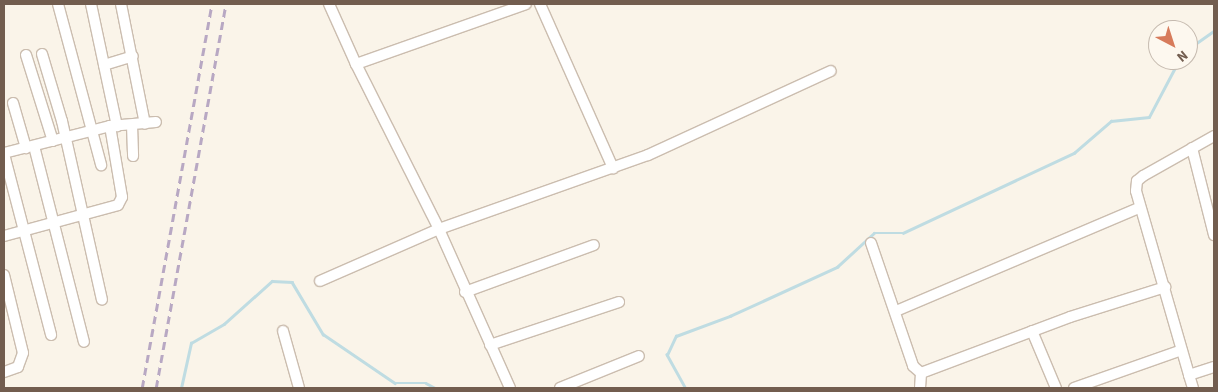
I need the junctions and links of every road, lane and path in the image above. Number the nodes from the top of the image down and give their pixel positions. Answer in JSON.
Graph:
{"nodes":[{"id":1,"x":58,"y":4,"type":"edge"},
{"id":2,"x":91,"y":4,"type":"edge"},
{"id":3,"x":121,"y":4,"type":"edge"},
{"id":4,"x":329,"y":4,"type":"edge"},
{"id":5,"x":526,"y":4,"type":"edge"},
{"id":6,"x":540,"y":4,"type":"edge"},
{"id":7,"x":42,"y":54,"type":"dead end"},
{"id":8,"x":26,"y":55,"type":"dead end"},
{"id":9,"x":133,"y":56,"type":"junction"},
{"id":10,"x":356,"y":64,"type":"junction"},
{"id":11,"x":104,"y":65,"type":"junction"},
{"id":12,"x":831,"y":71,"type":"dead end"},
{"id":13,"x":13,"y":103,"type":"dead end"},
{"id":14,"x":132,"y":125,"type":"junction"},
{"id":15,"x":114,"y":126,"type":"junction"},
{"id":16,"x":92,"y":131,"type":"junction"},
{"id":17,"x":1214,"y":136,"type":"edge"},
{"id":18,"x":64,"y":138,"type":"junction"},
{"id":19,"x":53,"y":141,"type":"junction"},
{"id":20,"x":30,"y":147,"type":"junction"},
{"id":21,"x":1192,"y":148,"type":"junction"},
{"id":22,"x":4,"y":154,"type":"edge"},
{"id":23,"x":133,"y":156,"type":"dead end"},
{"id":24,"x":101,"y":165,"type":"dead end"},
{"id":25,"x":613,"y":168,"type":"junction"},
{"id":26,"x":1139,"y":208,"type":"junction"},
{"id":27,"x":82,"y":217,"type":"junction"},
{"id":28,"x":53,"y":224,"type":"junction"},
{"id":29,"x":439,"y":230,"type":"junction"},
{"id":30,"x":22,"y":232,"type":"junction"},
{"id":31,"x":1214,"y":235,"type":"edge"},
{"id":32,"x":4,"y":236,"type":"edge"},
{"id":33,"x":871,"y":243,"type":"dead end"},
{"id":34,"x":594,"y":245,"type":"dead end"},
{"id":35,"x":4,"y":275,"type":"edge"},
{"id":36,"x":320,"y":281,"type":"dead end"},
{"id":37,"x":1165,"y":287,"type":"junction"},
{"id":38,"x":465,"y":292,"type":"junction"},
{"id":39,"x":102,"y":300,"type":"dead end"},
{"id":40,"x":619,"y":302,"type":"dead end"},
{"id":41,"x":896,"y":311,"type":"junction"},
{"id":42,"x":1032,"y":331,"type":"junction"},
{"id":43,"x":283,"y":332,"type":"dead end"},
{"id":44,"x":51,"y":335,"type":"dead end"},
{"id":45,"x":84,"y":342,"type":"dead end"},
{"id":46,"x":490,"y":345,"type":"junction"},
{"id":47,"x":1182,"y":350,"type":"junction"},
{"id":48,"x":639,"y":356,"type":"dead end"},
{"id":49,"x":1214,"y":367,"type":"edge"},
{"id":50,"x":4,"y":372,"type":"edge"},
{"id":51,"x":921,"y":373,"type":"junction"},
{"id":52,"x":1189,"y":375,"type":"junction"},
{"id":53,"x":299,"y":388,"type":"edge"},
{"id":54,"x":510,"y":388,"type":"edge"},
{"id":55,"x":560,"y":388,"type":"edge"},
{"id":56,"x":920,"y":388,"type":"edge"},
{"id":57,"x":1056,"y":388,"type":"edge"},
{"id":58,"x":1074,"y":388,"type":"edge"},
{"id":59,"x":1193,"y":388,"type":"edge"}],
"edges":[{"from":1,"to":16,"type":"street"},
{"from":2,"to":11,"type":"street"},
{"from":3,"to":9,"type":"street"},
{"from":4,"to":10,"type":"street"},
{"from":5,"to":10,"type":"street"},
{"from":6,"to":25,"type":"street"},
{"from":7,"to":18,"type":"street"},
{"from":8,"to":19,"type":"street"},
{"from":9,"to":11,"type":"street"},
{"from":9,"to":14,"type":"street"},
{"from":10,"to":29,"type":"street"},
{"from":11,"to":15,"type":"street"},
{"from":12,"to":25,"type":"street"},
{"from":13,"to":20,"type":"street"},
{"from":14,"to":15,"type":"street"},
{"from":14,"to":23,"type":"street"},
{"from":15,"to":16,"type":"street"},
{"from":15,"to":27,"type":"street"},
{"from":16,"to":18,"type":"street"},
{"from":16,"to":24,"type":"street"},
{"from":17,"to":21,"type":"street"},
{"from":18,"to":19,"type":"street"},
{"from":18,"to":27,"type":"street"},
{"from":19,"to":20,"type":"street"},
{"from":20,"to":22,"type":"street"},
{"from":20,"to":28,"type":"street"},
{"from":21,"to":26,"type":"street"},
{"from":21,"to":31,"type":"street"},
{"from":22,"to":30,"type":"street"},
{"from":25,"to":29,"type":"street"},
{"from":26,"to":37,"type":"street"},
{"from":26,"to":41,"type":"street"},
{"from":27,"to":28,"type":"street"},
{"from":27,"to":39,"type":"street"},
{"from":28,"to":30,"type":"street"},
{"from":28,"to":45,"type":"street"},
{"from":29,"to":36,"type":"street"},
{"from":29,"to":38,"type":"street"},
{"from":30,"to":32,"type":"street"},
{"from":30,"to":44,"type":"street"},
{"from":33,"to":41,"type":"street"},
{"from":34,"to":38,"type":"street"},
{"from":35,"to":50,"type":"street"},
{"from":37,"to":42,"type":"street"},
{"from":37,"to":47,"type":"street"},
{"from":38,"to":46,"type":"street"},
{"from":40,"to":46,"type":"street"},
{"from":41,"to":51,"type":"street"},
{"from":42,"to":51,"type":"street"},
{"from":42,"to":57,"type":"street"},
{"from":43,"to":53,"type":"street"},
{"from":46,"to":54,"type":"street"},
{"from":47,"to":52,"type":"street"},
{"from":47,"to":58,"type":"street"},
{"from":48,"to":55,"type":"street"},
{"from":49,"to":52,"type":"street"},
{"from":51,"to":56,"type":"street"},
{"from":52,"to":59,"type":"street"}]}
